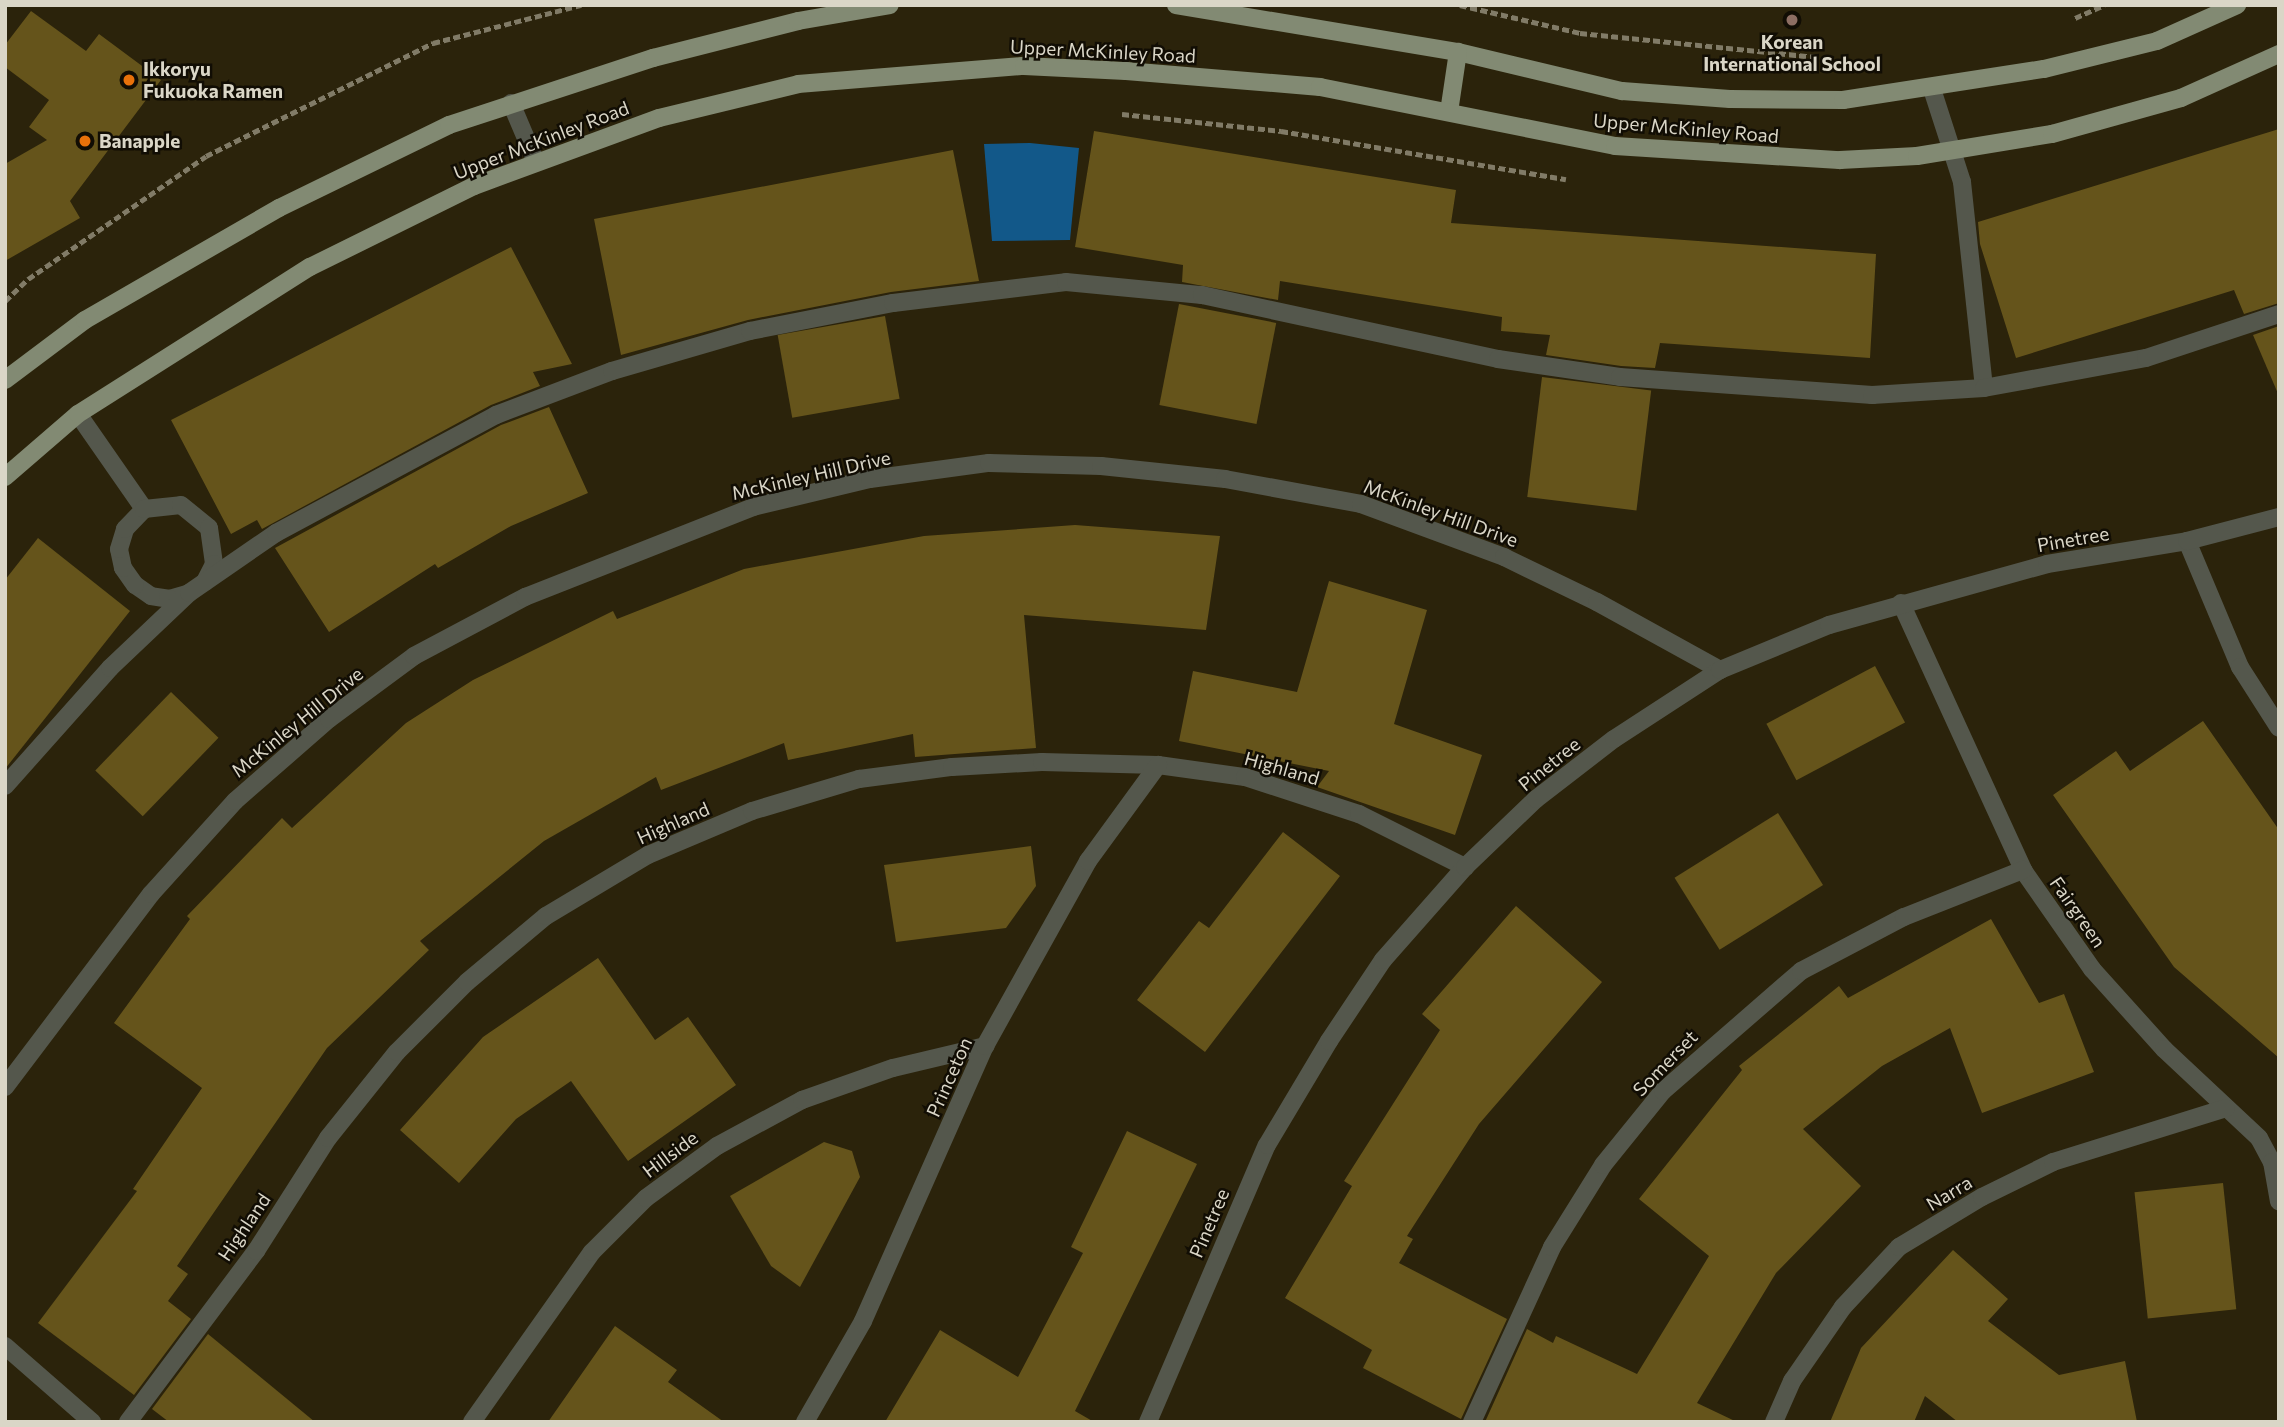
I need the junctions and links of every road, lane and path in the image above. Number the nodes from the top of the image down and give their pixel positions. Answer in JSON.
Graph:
{"nodes":[{"id":1,"x":581,"y":5,"type":"edge"},
{"id":2,"x":890,"y":5,"type":"edge"},
{"id":3,"x":1176,"y":5,"type":"edge"},
{"id":4,"x":1460,"y":5,"type":"edge"},
{"id":5,"x":2104,"y":5,"type":"edge"},
{"id":6,"x":2237,"y":5,"type":"edge"},
{"id":7,"x":2069,"y":20,"type":"dead end"},
{"id":8,"x":1458,"y":52,"type":"junction"},
{"id":9,"x":2279,"y":54,"type":"edge"},
{"id":10,"x":1822,"y":58,"type":"dead end"},
{"id":11,"x":1933,"y":89,"type":"junction"},
{"id":12,"x":511,"y":103,"type":"junction"},
{"id":13,"x":1449,"y":112,"type":"junction"},
{"id":14,"x":1116,"y":113,"type":"dead end"},
{"id":15,"x":1953,"y":148,"type":"junction"},
{"id":16,"x":536,"y":162,"type":"junction"},
{"id":17,"x":1572,"y":179,"type":"dead end"},
{"id":18,"x":5,"y":301,"type":"edge"},
{"id":19,"x":2279,"y":314,"type":"edge"},
{"id":20,"x":5,"y":380,"type":"edge"},
{"id":21,"x":1984,"y":388,"type":"junction"},
{"id":22,"x":74,"y":417,"type":"junction"},
{"id":23,"x":5,"y":477,"type":"edge"},
{"id":24,"x":141,"y":512,"type":"junction"},
{"id":25,"x":2279,"y":517,"type":"edge"},
{"id":26,"x":2188,"y":541,"type":"junction"},
{"id":27,"x":205,"y":582,"type":"junction"},
{"id":28,"x":190,"y":593,"type":"junction"},
{"id":29,"x":1901,"y":603,"type":"junction"},
{"id":30,"x":1720,"y":670,"type":"junction"},
{"id":31,"x":2279,"y":728,"type":"edge"},
{"id":32,"x":1158,"y":765,"type":"junction"},
{"id":33,"x":5,"y":786,"type":"edge"},
{"id":34,"x":1465,"y":867,"type":"junction"},
{"id":35,"x":2023,"y":870,"type":"junction"},
{"id":36,"x":985,"y":1046,"type":"junction"},
{"id":37,"x":5,"y":1087,"type":"edge"},
{"id":38,"x":2226,"y":1108,"type":"junction"},
{"id":39,"x":2279,"y":1201,"type":"edge"},
{"id":40,"x":5,"y":1346,"type":"edge"},
{"id":41,"x":92,"y":1422,"type":"edge"},
{"id":42,"x":128,"y":1422,"type":"edge"},
{"id":43,"x":472,"y":1422,"type":"edge"},
{"id":44,"x":805,"y":1422,"type":"edge"},
{"id":45,"x":1148,"y":1422,"type":"edge"},
{"id":46,"x":1472,"y":1422,"type":"edge"},
{"id":47,"x":1774,"y":1422,"type":"edge"}],
"edges":[{"from":1,"to":18,"type":"path"},
{"from":2,"to":12,"type":"main road","name":"Upper McKinley Road"},
{"from":3,"to":8,"type":"main road","name":"Upper McKinley Road"},
{"from":4,"to":10,"type":"path"},
{"from":5,"to":7,"type":"path"},
{"from":6,"to":11,"type":"main road","name":"Upper McKinley Road"},
{"from":8,"to":11,"type":"main road","name":"Upper McKinley Road"},
{"from":8,"to":13,"type":"main road"},
{"from":9,"to":15,"type":"main road","name":"Upper McKinley Road"},
{"from":11,"to":15,"type":"street"},
{"from":12,"to":16,"type":"street"},
{"from":12,"to":20,"type":"main road","name":"Upper McKinley Road"},
{"from":13,"to":15,"type":"main road","name":"Upper McKinley Road"},
{"from":13,"to":16,"type":"main road","name":"Upper McKinley Road"},
{"from":14,"to":17,"type":"path"},
{"from":15,"to":21,"type":"street"},
{"from":16,"to":22,"type":"main road","name":"Upper McKinley Road"},
{"from":19,"to":21,"type":"street"},
{"from":21,"to":27,"type":"street"},
{"from":22,"to":23,"type":"main road","name":"Upper McKinley Road"},
{"from":22,"to":24,"type":"street"},
{"from":24,"to":27,"type":"street"},
{"from":24,"to":28,"type":"street"},
{"from":25,"to":26,"type":"street","name":"Pinetree"},
{"from":26,"to":29,"type":"street","name":"Pinetree"},
{"from":26,"to":31,"type":"street"},
{"from":27,"to":28,"type":"street"},
{"from":28,"to":33,"type":"street"},
{"from":29,"to":30,"type":"street","name":"Pinetree"},
{"from":29,"to":35,"type":"street","name":"Fairgreen"},
{"from":30,"to":34,"type":"street","name":"Pinetree"},
{"from":30,"to":37,"type":"street","name":"McKinley Hill Drive"},
{"from":32,"to":34,"type":"street","name":"Highland"},
{"from":32,"to":36,"type":"street","name":"Princeton"},
{"from":32,"to":42,"type":"street","name":"Highland"},
{"from":34,"to":45,"type":"street","name":"Pinetree"},
{"from":35,"to":38,"type":"street","name":"Fairgreen"},
{"from":35,"to":46,"type":"street","name":"Somerset"},
{"from":36,"to":43,"type":"street","name":"Hillside"},
{"from":36,"to":44,"type":"street","name":"Princeton"},
{"from":38,"to":39,"type":"street","name":"Fairgreen"},
{"from":38,"to":47,"type":"street","name":"Narra"},
{"from":40,"to":41,"type":"street"}]}
